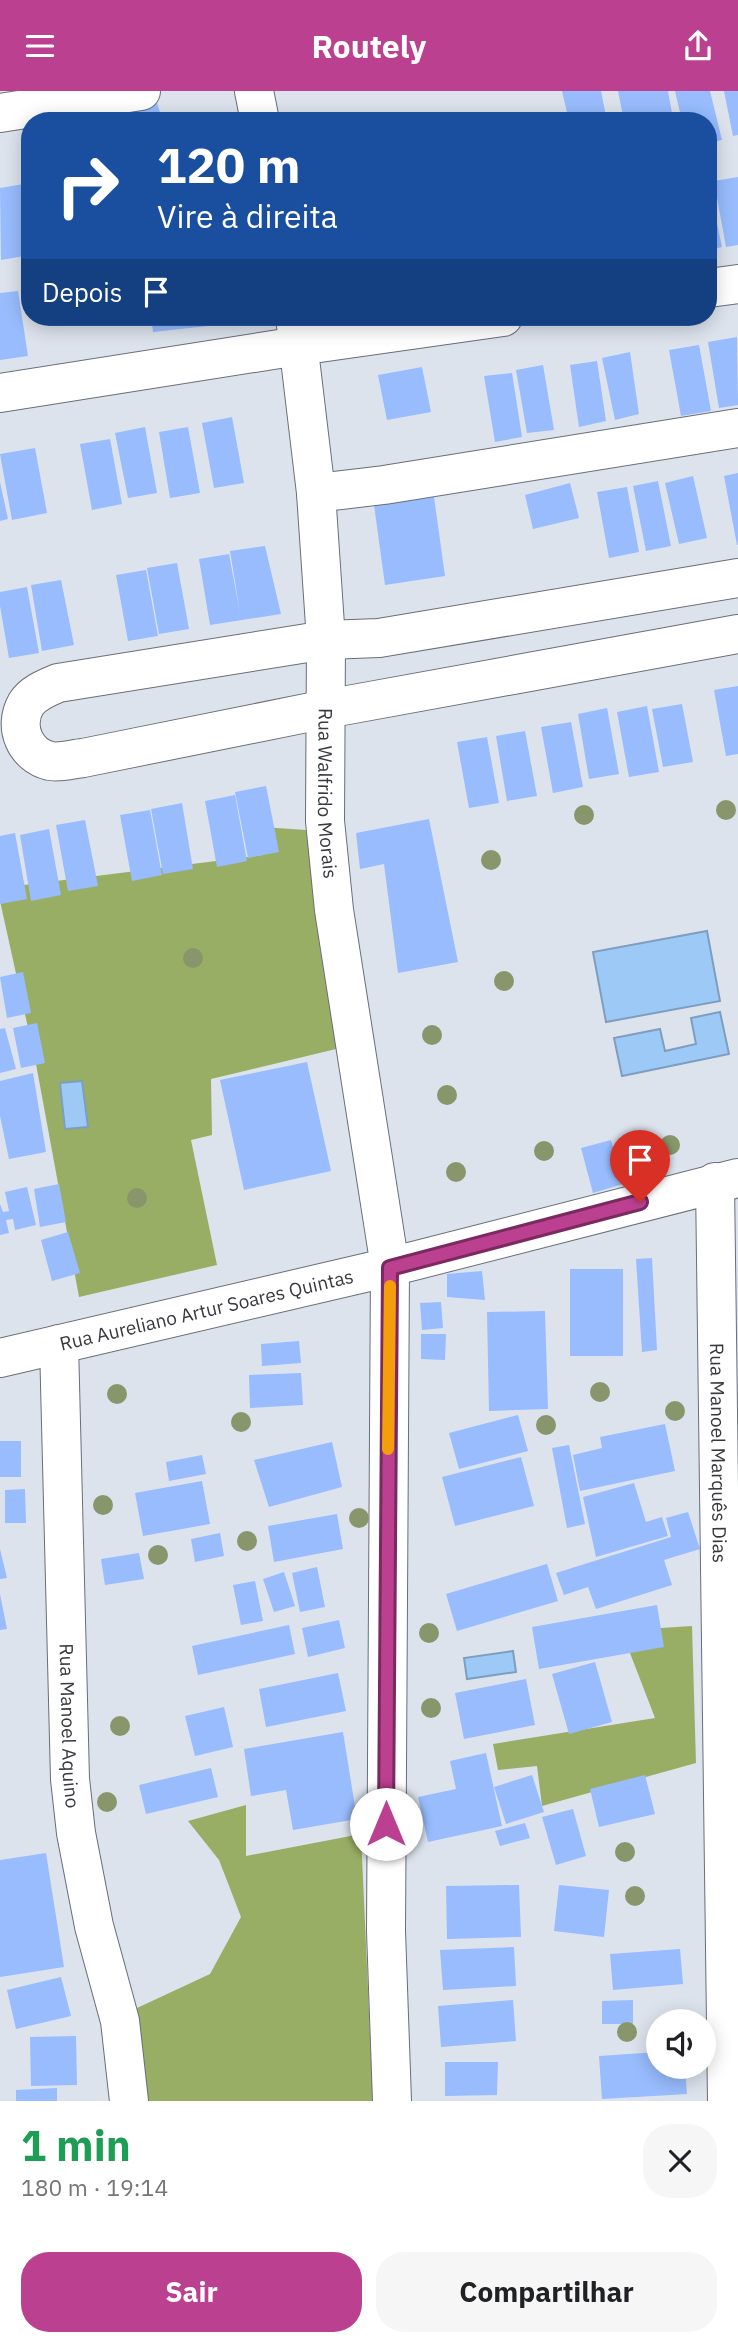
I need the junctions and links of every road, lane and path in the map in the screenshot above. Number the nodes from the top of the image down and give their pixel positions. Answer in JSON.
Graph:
{"nodes":[{"id":1,"x":141,"y":91,"type":"edge"},
{"id":2,"x":254,"y":91,"type":"edge"},
{"id":3,"x":258,"y":112,"type":"edge"},
{"id":4,"x":0,"y":113,"type":"edge"},
{"id":5,"x":738,"y":283,"type":"edge"},
{"id":6,"x":717,"y":287,"type":"edge"},
{"id":7,"x":371,"y":326,"type":"edge"},
{"id":8,"x":297,"y":331,"type":"edge"},
{"id":9,"x":0,"y":393,"type":"edge"},
{"id":10,"x":738,"y":428,"type":"edge"},
{"id":11,"x":316,"y":493,"type":"junction"},
{"id":12,"x":738,"y":578,"type":"edge"},
{"id":13,"x":738,"y":634,"type":"edge"},
{"id":14,"x":326,"y":640,"type":"junction"},
{"id":15,"x":326,"y":709,"type":"junction"},
{"id":16,"x":727,"y":1180,"type":"edge"},
{"id":17,"x":390,"y":1268,"type":"junction"},
{"id":18,"x":59,"y":1344,"type":"junction"},
{"id":19,"x":0,"y":1358,"type":"edge"},
{"id":20,"x":129,"y":2101,"type":"edge"},
{"id":21,"x":392,"y":2101,"type":"edge"},
{"id":22,"x":727,"y":2101,"type":"edge"}],
"edges":[{"from":1,"to":4,"type":"street"},
{"from":2,"to":3,"type":"street"},
{"from":5,"to":6,"type":"street"},
{"from":7,"to":8,"type":"street"},
{"from":8,"to":9,"type":"street"},
{"from":8,"to":11,"type":"street","name":"Rua Walfrido Morais"},
{"from":10,"to":11,"type":"street"},
{"from":11,"to":14,"type":"street","name":"Rua Walfrido Morais"},
{"from":12,"to":14,"type":"street"},
{"from":13,"to":15,"type":"street"},
{"from":14,"to":15,"type":"street","name":"Rua Walfrido Morais"},
{"from":14,"to":15,"type":"street"},
{"from":15,"to":17,"type":"street","name":"Rua Walfrido Morais"},
{"from":16,"to":17,"type":"street","name":"Rua Aureliano Artur Soares Quintas"},
{"from":16,"to":22,"type":"street","name":"Rua Manoel Marquês Dias"},
{"from":17,"to":18,"type":"street","name":"Rua Aureliano Artur Soares Quintas"},
{"from":17,"to":21,"type":"street","name":"Rua Walfrido Morais"},
{"from":18,"to":19,"type":"street","name":"Rua Aureliano Artur Soares Quintas"},
{"from":18,"to":20,"type":"street","name":"Rua Manoel Aquino"}]}
